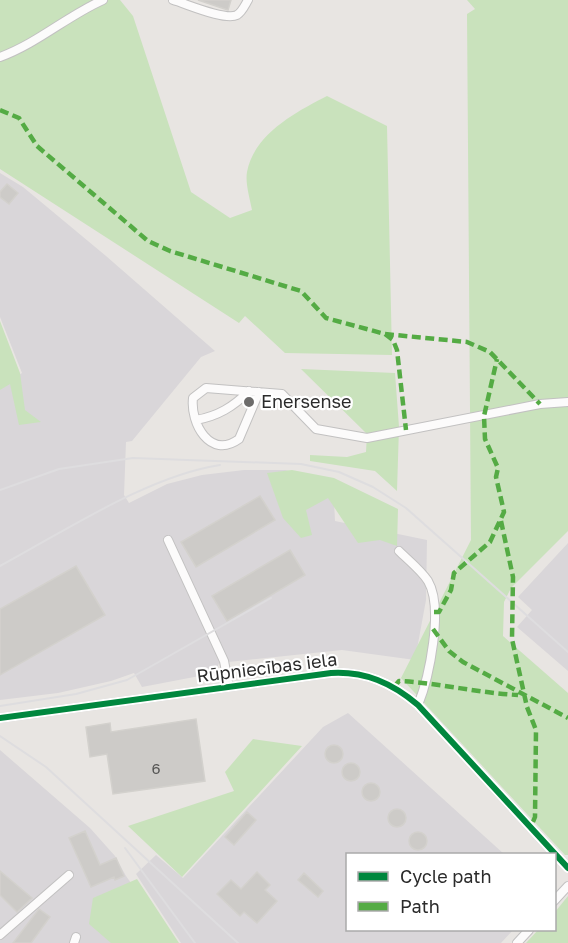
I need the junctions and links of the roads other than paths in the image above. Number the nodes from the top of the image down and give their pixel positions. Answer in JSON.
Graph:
{"nodes":[{"id":1,"x":84,"y":0,"type":"edge"},
{"id":2,"x":103,"y":0,"type":"edge"},
{"id":3,"x":173,"y":0,"type":"edge"},
{"id":4,"x":248,"y":0,"type":"edge"},
{"id":5,"x":82,"y":9,"type":"junction"},
{"id":6,"x":0,"y":57,"type":"edge"},
{"id":7,"x":249,"y":391,"type":"junction"},
{"id":8,"x":259,"y":392,"type":"junction"},
{"id":9,"x":568,"y":402,"type":"edge"},
{"id":10,"x":196,"y":420,"type":"junction"},
{"id":11,"x":168,"y":540,"type":"dead end"},
{"id":12,"x":399,"y":551,"type":"dead end"},
{"id":13,"x":229,"y":687,"type":"junction"},
{"id":14,"x":418,"y":705,"type":"junction"},
{"id":15,"x":0,"y":717,"type":"edge"},
{"id":16,"x":554,"y":853,"type":"edge"},
{"id":17,"x":556,"y":855,"type":"edge"},
{"id":18,"x":568,"y":868,"type":"edge"},
{"id":19,"x":69,"y":874,"type":"dead end"},
{"id":20,"x":568,"y":886,"type":"edge"},
{"id":21,"x":556,"y":900,"type":"edge"},
{"id":22,"x":528,"y":931,"type":"edge"},
{"id":23,"x":0,"y":935,"type":"edge"},
{"id":24,"x":516,"y":943,"type":"edge"}],
"edges":[{"from":1,"to":5,"type":"street"},
{"from":2,"to":5,"type":"street"},
{"from":3,"to":4,"type":"street"},
{"from":5,"to":6,"type":"street"},
{"from":7,"to":8,"type":"street"},
{"from":7,"to":10,"type":"street"},
{"from":7,"to":10,"type":"street"},
{"from":8,"to":9,"type":"street"},
{"from":8,"to":10,"type":"street"},
{"from":11,"to":13,"type":"street"},
{"from":12,"to":14,"type":"street"},
{"from":13,"to":14,"type":"street","name":"Rūpniecības iela"},
{"from":13,"to":15,"type":"street","name":"Rūpniecības iela"},
{"from":14,"to":16,"type":"street","name":"Rūpniecības iela"},
{"from":17,"to":18,"type":"street","name":"Rūpniecības iela"},
{"from":19,"to":23,"type":"street"},
{"from":20,"to":21,"type":"street"},
{"from":22,"to":24,"type":"street"}]}
